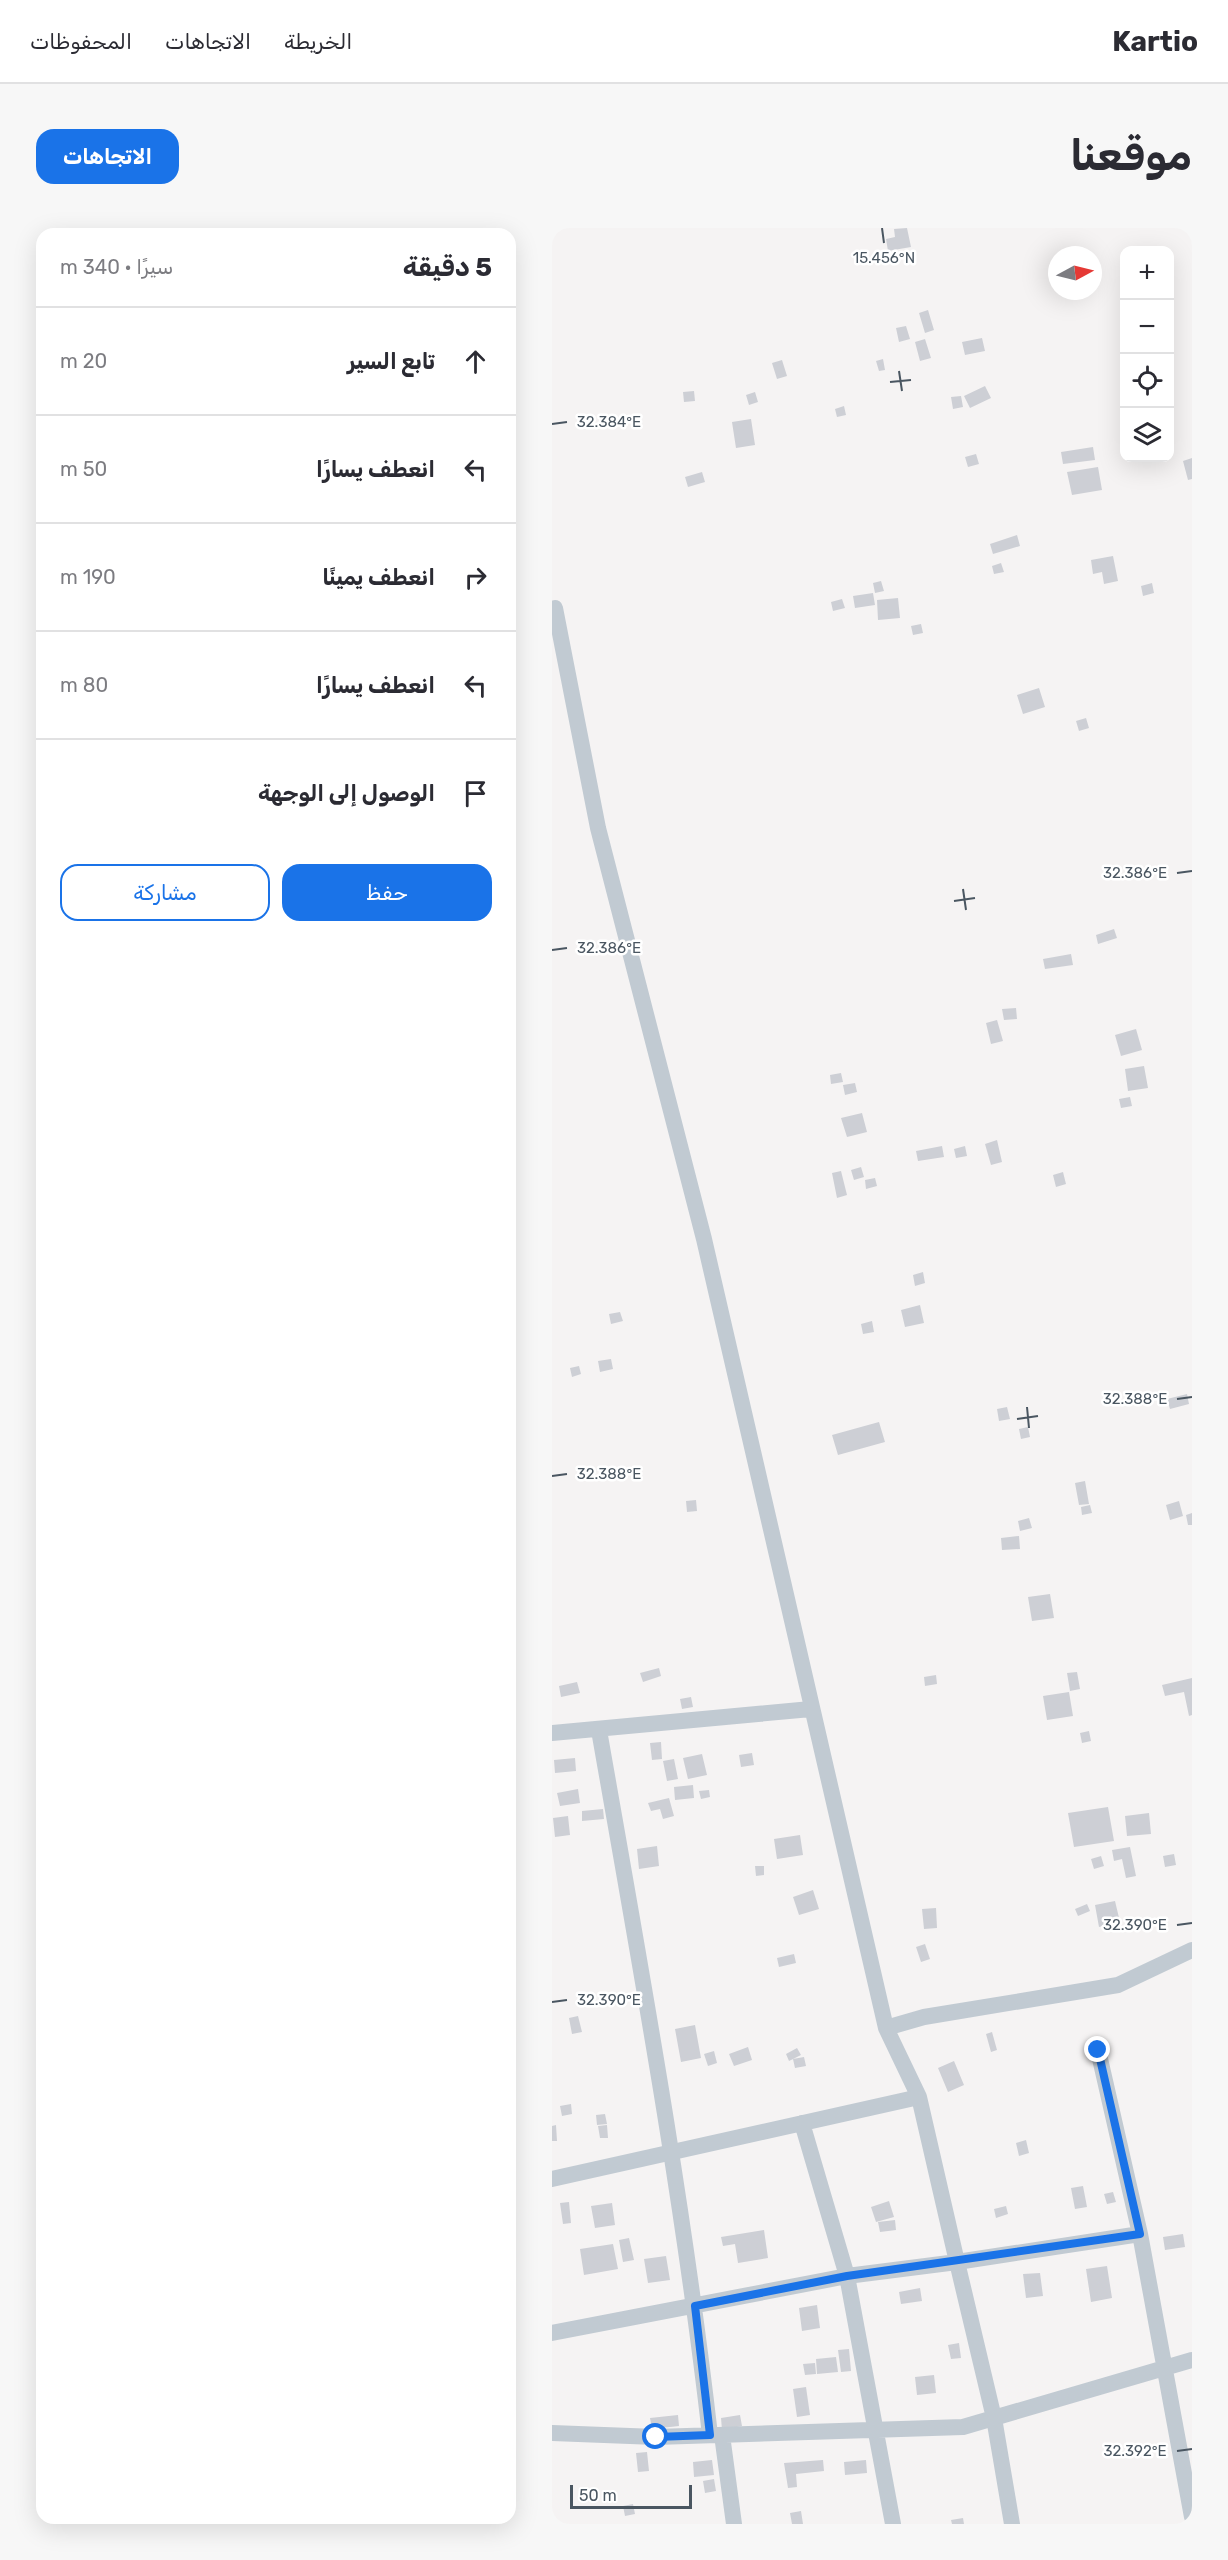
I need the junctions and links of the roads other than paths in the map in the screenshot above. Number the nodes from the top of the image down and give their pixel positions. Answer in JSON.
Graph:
{"nodes":[{"id":1,"x":555,"y":608,"type":"dead end"},
{"id":2,"x":811,"y":1709,"type":"junction"},
{"id":3,"x":598,"y":1730,"type":"junction"},
{"id":4,"x":552,"y":1733,"type":"edge"},
{"id":5,"x":1192,"y":1950,"type":"edge"},
{"id":6,"x":886,"y":2028,"type":"junction"},
{"id":7,"x":1098,"y":2050,"type":"dead end"},
{"id":8,"x":919,"y":2097,"type":"junction"},
{"id":9,"x":802,"y":2123,"type":"junction"},
{"id":10,"x":672,"y":2152,"type":"junction"},
{"id":11,"x":552,"y":2179,"type":"edge"},
{"id":12,"x":1140,"y":2234,"type":"junction"},
{"id":13,"x":957,"y":2262,"type":"junction"},
{"id":14,"x":847,"y":2276,"type":"junction"},
{"id":15,"x":695,"y":2306,"type":"junction"},
{"id":16,"x":552,"y":2333,"type":"edge"},
{"id":17,"x":1192,"y":2360,"type":"edge"},
{"id":18,"x":1165,"y":2368,"type":"junction"},
{"id":19,"x":994,"y":2418,"type":"junction"},
{"id":20,"x":875,"y":2430,"type":"junction"},
{"id":21,"x":552,"y":2433,"type":"edge"},
{"id":22,"x":716,"y":2435,"type":"junction"},
{"id":23,"x":1192,"y":2517,"type":"edge"},
{"id":24,"x":734,"y":2524,"type":"edge"},
{"id":25,"x":893,"y":2524,"type":"edge"},
{"id":26,"x":1012,"y":2524,"type":"edge"}],
"edges":[{"from":1,"to":2,"type":"street"},
{"from":2,"to":3,"type":"street"},
{"from":2,"to":6,"type":"street"},
{"from":3,"to":4,"type":"street"},
{"from":3,"to":10,"type":"street"},
{"from":5,"to":6,"type":"street"},
{"from":6,"to":8,"type":"street"},
{"from":7,"to":12,"type":"street"},
{"from":8,"to":9,"type":"street"},
{"from":8,"to":13,"type":"street"},
{"from":9,"to":10,"type":"street"},
{"from":9,"to":14,"type":"street"},
{"from":10,"to":11,"type":"street"},
{"from":10,"to":15,"type":"street"},
{"from":12,"to":13,"type":"street"},
{"from":12,"to":18,"type":"street"},
{"from":13,"to":14,"type":"street"},
{"from":13,"to":19,"type":"street"},
{"from":14,"to":15,"type":"street"},
{"from":14,"to":20,"type":"street"},
{"from":15,"to":16,"type":"street"},
{"from":15,"to":22,"type":"street"},
{"from":17,"to":18,"type":"street"},
{"from":18,"to":19,"type":"street"},
{"from":18,"to":23,"type":"street"},
{"from":19,"to":20,"type":"street"},
{"from":19,"to":26,"type":"street"},
{"from":20,"to":22,"type":"street"},
{"from":20,"to":25,"type":"street"},
{"from":21,"to":22,"type":"street"},
{"from":22,"to":24,"type":"street"}]}
